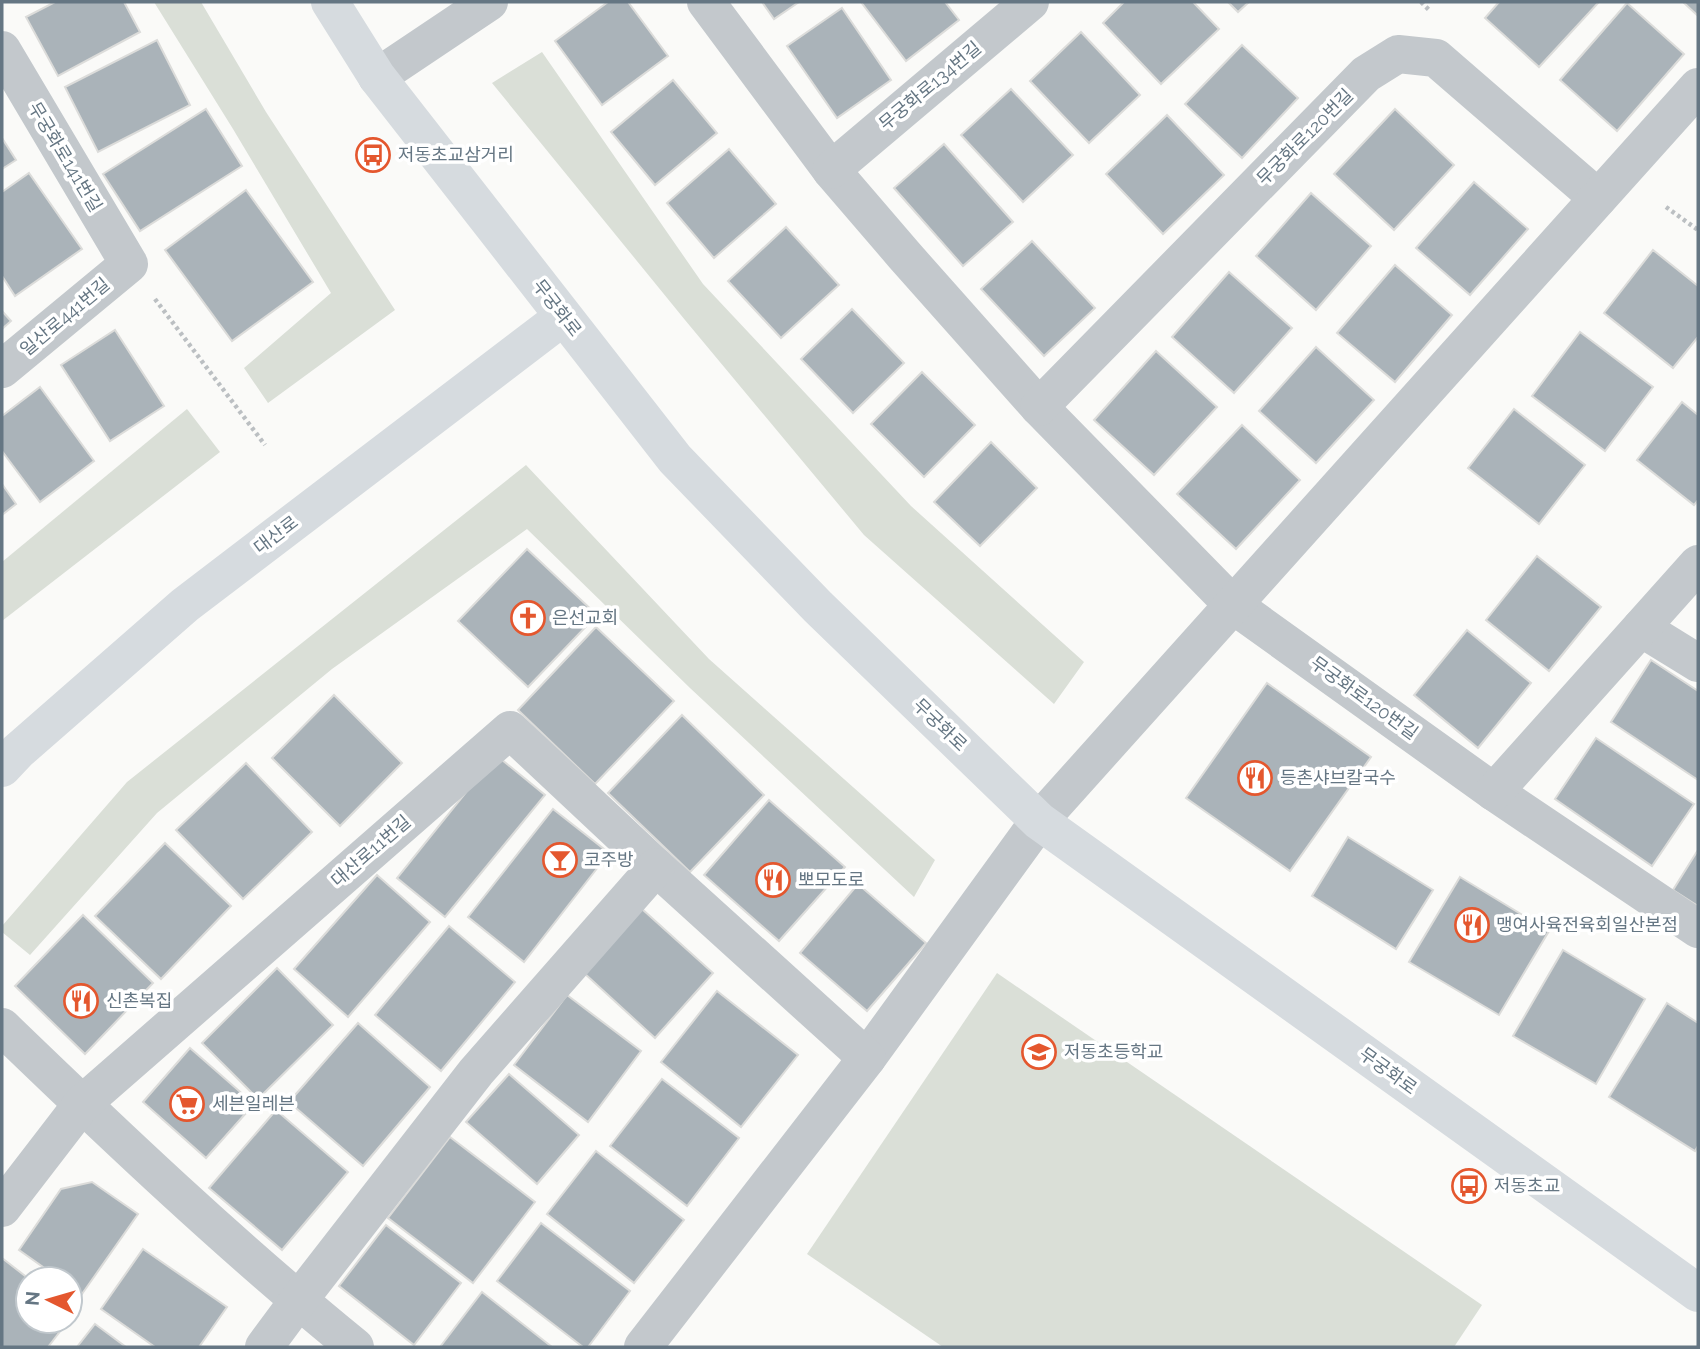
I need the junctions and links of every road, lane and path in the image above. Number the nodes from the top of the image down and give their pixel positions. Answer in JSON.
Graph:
{"nodes":[{"id":1,"x":330,"y":2,"type":"edge"},
{"id":2,"x":489,"y":2,"type":"edge"},
{"id":3,"x":706,"y":2,"type":"edge"},
{"id":4,"x":1030,"y":2,"type":"edge"},
{"id":5,"x":2,"y":50,"type":"edge"},
{"id":6,"x":377,"y":77,"type":"junction"},
{"id":7,"x":1698,"y":87,"type":"edge"},
{"id":8,"x":831,"y":170,"type":"junction"},
{"id":9,"x":1598,"y":198,"type":"junction"},
{"id":10,"x":1666,"y":207,"type":"dead end"},
{"id":11,"x":1698,"y":230,"type":"edge"},
{"id":12,"x":129,"y":264,"type":"junction"},
{"id":13,"x":563,"y":317,"type":"junction"},
{"id":14,"x":2,"y":369,"type":"edge"},
{"id":15,"x":1039,"y":407,"type":"junction"},
{"id":16,"x":265,"y":445,"type":"dead end"},
{"id":17,"x":1698,"y":564,"type":"edge"},
{"id":18,"x":1233,"y":605,"type":"junction"},
{"id":19,"x":1641,"y":628,"type":"junction"},
{"id":20,"x":1698,"y":663,"type":"edge"},
{"id":21,"x":2,"y":768,"type":"edge"},
{"id":22,"x":1494,"y":792,"type":"junction"},
{"id":23,"x":1039,"y":821,"type":"junction"},
{"id":24,"x":656,"y":867,"type":"junction"},
{"id":25,"x":1698,"y":929,"type":"edge"},
{"id":26,"x":2,"y":1027,"type":"edge"},
{"id":27,"x":867,"y":1058,"type":"junction"},
{"id":28,"x":82,"y":1104,"type":"junction"},
{"id":29,"x":2,"y":1208,"type":"edge"},
{"id":30,"x":1698,"y":1293,"type":"edge"},
{"id":31,"x":298,"y":1301,"type":"junction"},
{"id":32,"x":264,"y":1347,"type":"edge"},
{"id":33,"x":355,"y":1347,"type":"edge"},
{"id":34,"x":643,"y":1347,"type":"edge"}],
"edges":[{"from":1,"to":6,"type":"main road","name":"무궁화로"},
{"from":2,"to":6,"type":"street"},
{"from":3,"to":8,"type":"street","name":"무궁화로120번길"},
{"from":4,"to":8,"type":"street","name":"무궁화로134번길"},
{"from":5,"to":12,"type":"street","name":"무궁화로141번길"},
{"from":6,"to":13,"type":"main road","name":"무궁화로"},
{"from":7,"to":9,"type":"street"},
{"from":8,"to":15,"type":"street","name":"무궁화로120번길"},
{"from":9,"to":15,"type":"street","name":"무궁화로120번길"},
{"from":9,"to":18,"type":"street"},
{"from":10,"to":11,"type":"path"},
{"from":12,"to":14,"type":"street","name":"일산로441번길"},
{"from":12,"to":16,"type":"path"},
{"from":13,"to":21,"type":"main road","name":"대산로"},
{"from":13,"to":23,"type":"main road","name":"무궁화로"},
{"from":15,"to":18,"type":"street","name":"무궁화로120번길"},
{"from":17,"to":19,"type":"street"},
{"from":18,"to":22,"type":"street","name":"무궁화로120번길"},
{"from":18,"to":23,"type":"street"},
{"from":19,"to":20,"type":"street"},
{"from":19,"to":22,"type":"street"},
{"from":22,"to":25,"type":"street","name":"무궁화로120번길"},
{"from":23,"to":27,"type":"street"},
{"from":23,"to":30,"type":"main road","name":"무궁화로"},
{"from":24,"to":27,"type":"street","name":"대산로11번길"},
{"from":24,"to":28,"type":"street","name":"대산로11번길"},
{"from":24,"to":31,"type":"street"},
{"from":26,"to":28,"type":"street"},
{"from":27,"to":34,"type":"street"},
{"from":28,"to":29,"type":"street","name":"대산로11번길"},
{"from":28,"to":31,"type":"street"},
{"from":31,"to":32,"type":"street"},
{"from":31,"to":33,"type":"street"}]}
